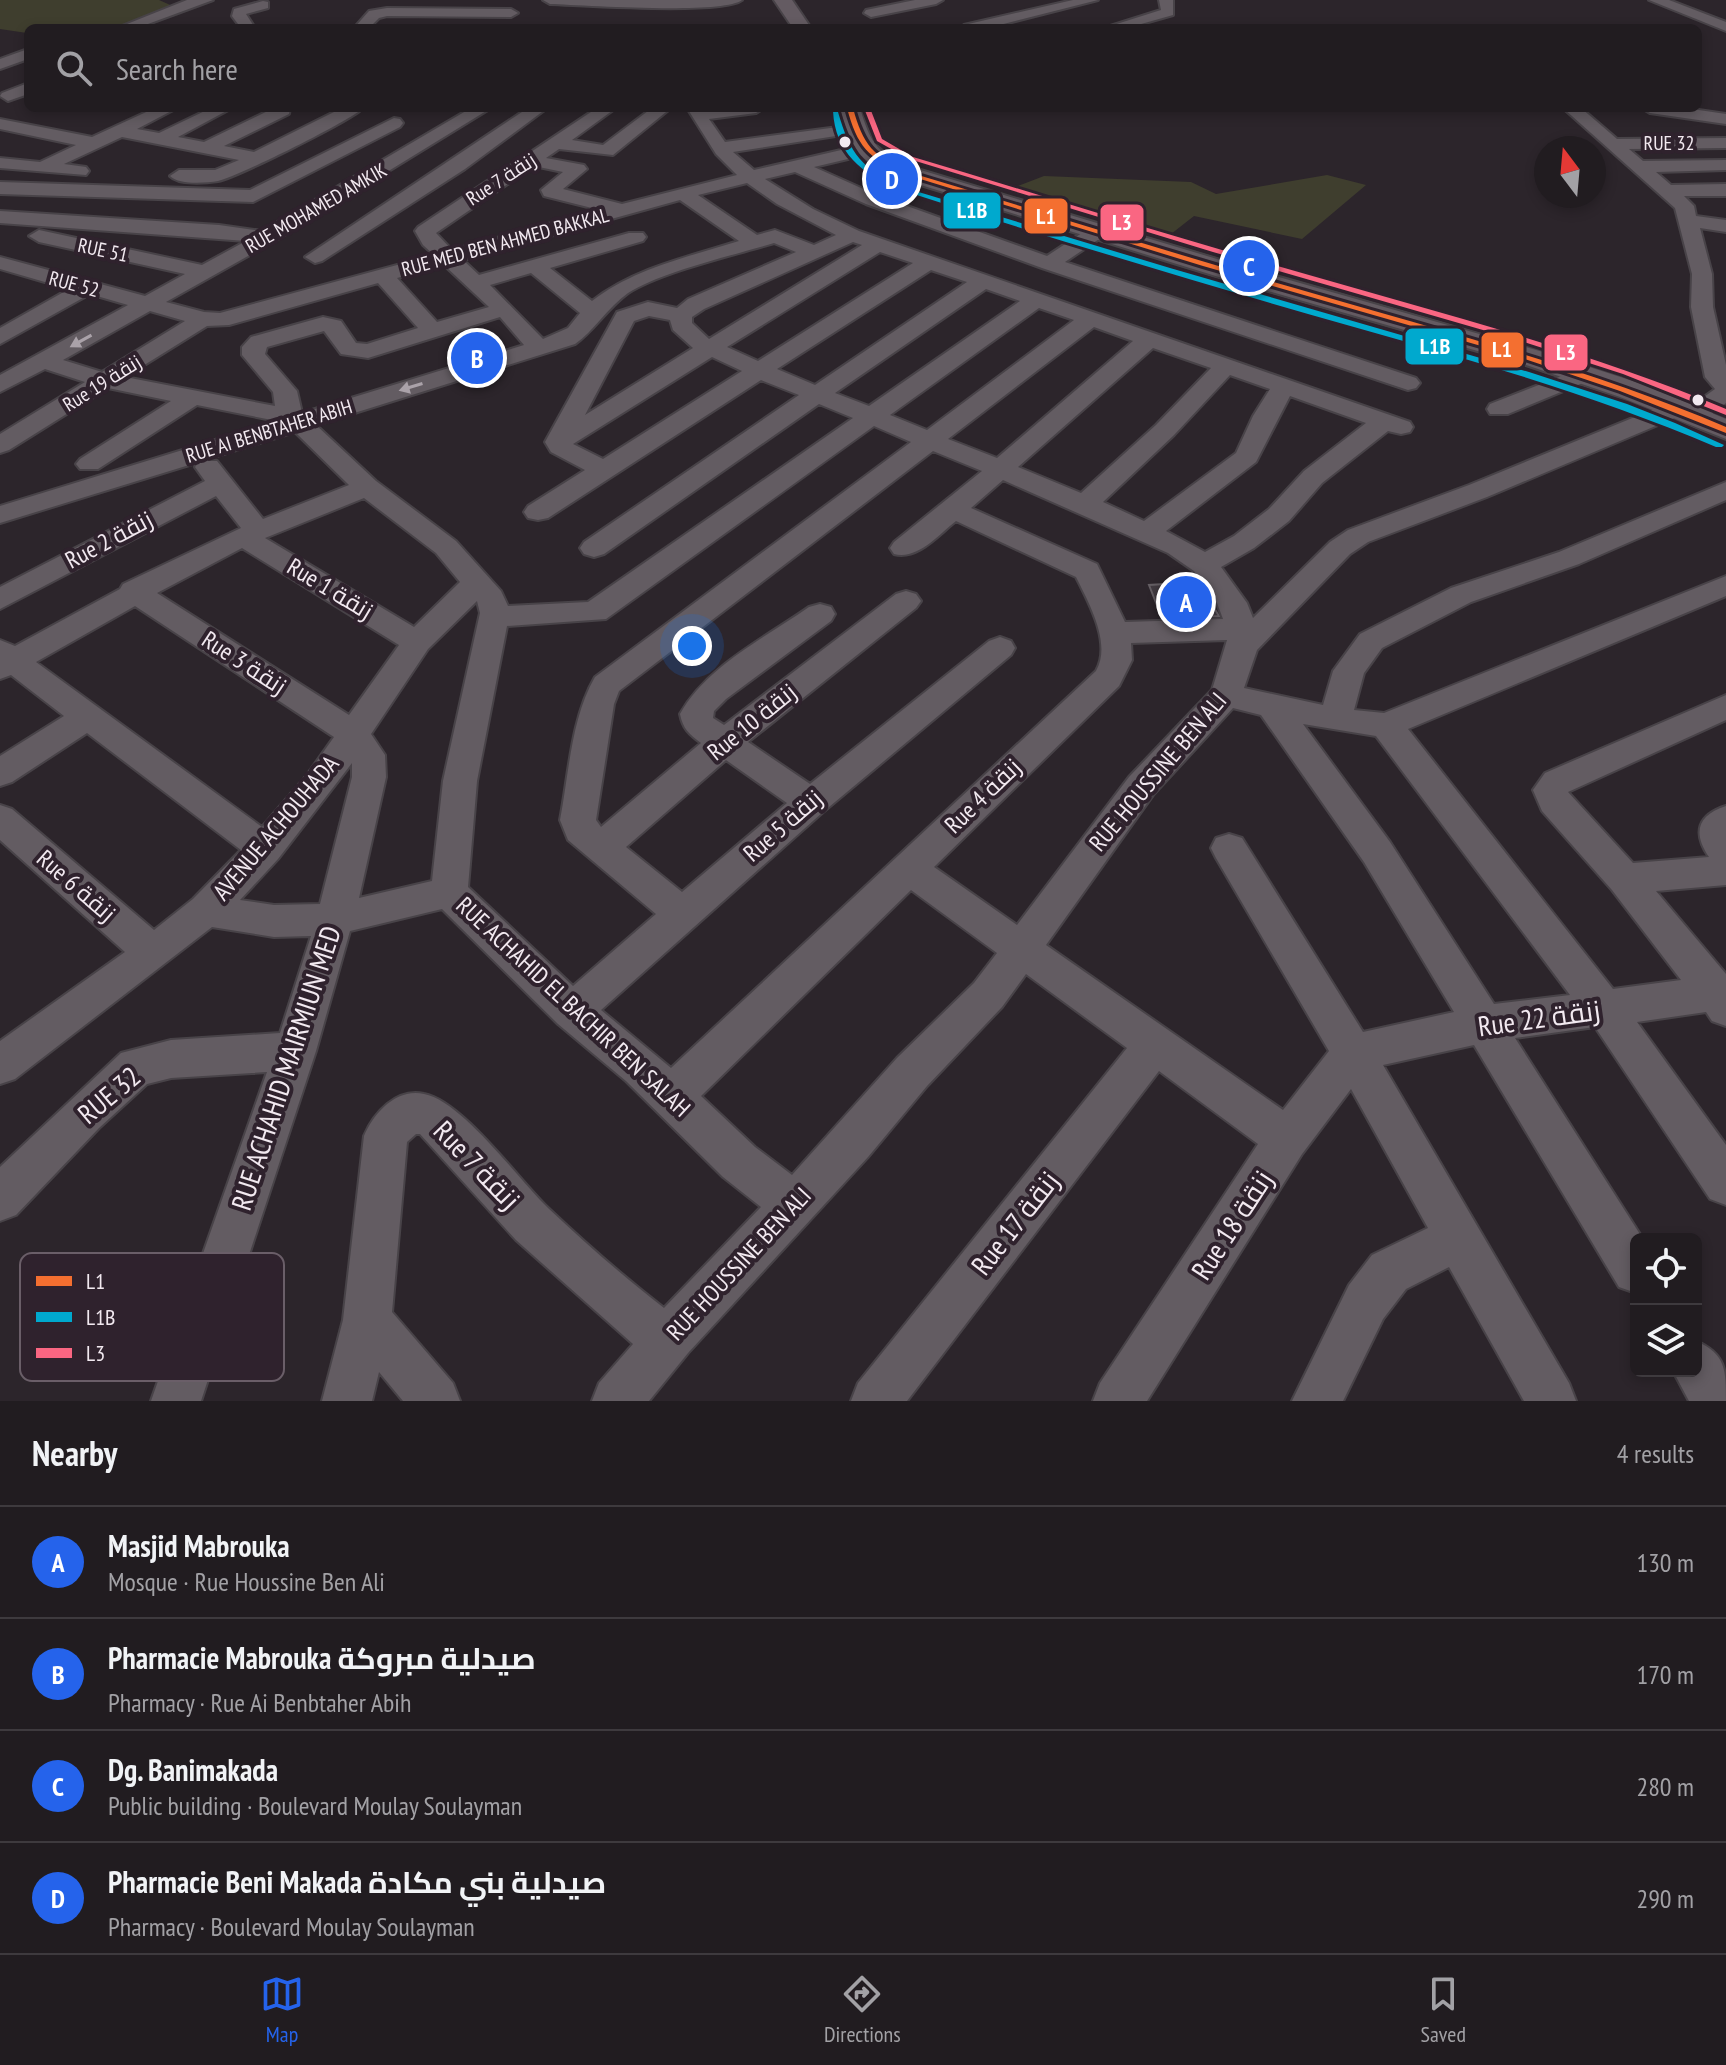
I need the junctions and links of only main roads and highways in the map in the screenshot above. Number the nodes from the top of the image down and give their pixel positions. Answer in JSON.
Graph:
{"nodes":[{"id":1,"x":783,"y":0,"type":"edge"},
{"id":2,"x":799,"y":24,"type":"edge"},
{"id":3,"x":856,"y":128,"type":"edge"},
{"id":4,"x":1726,"y":430,"type":"edge"}],
"edges":[{"from":1,"to":2,"type":"main road"},
{"from":3,"to":4,"type":"main road"}]}
